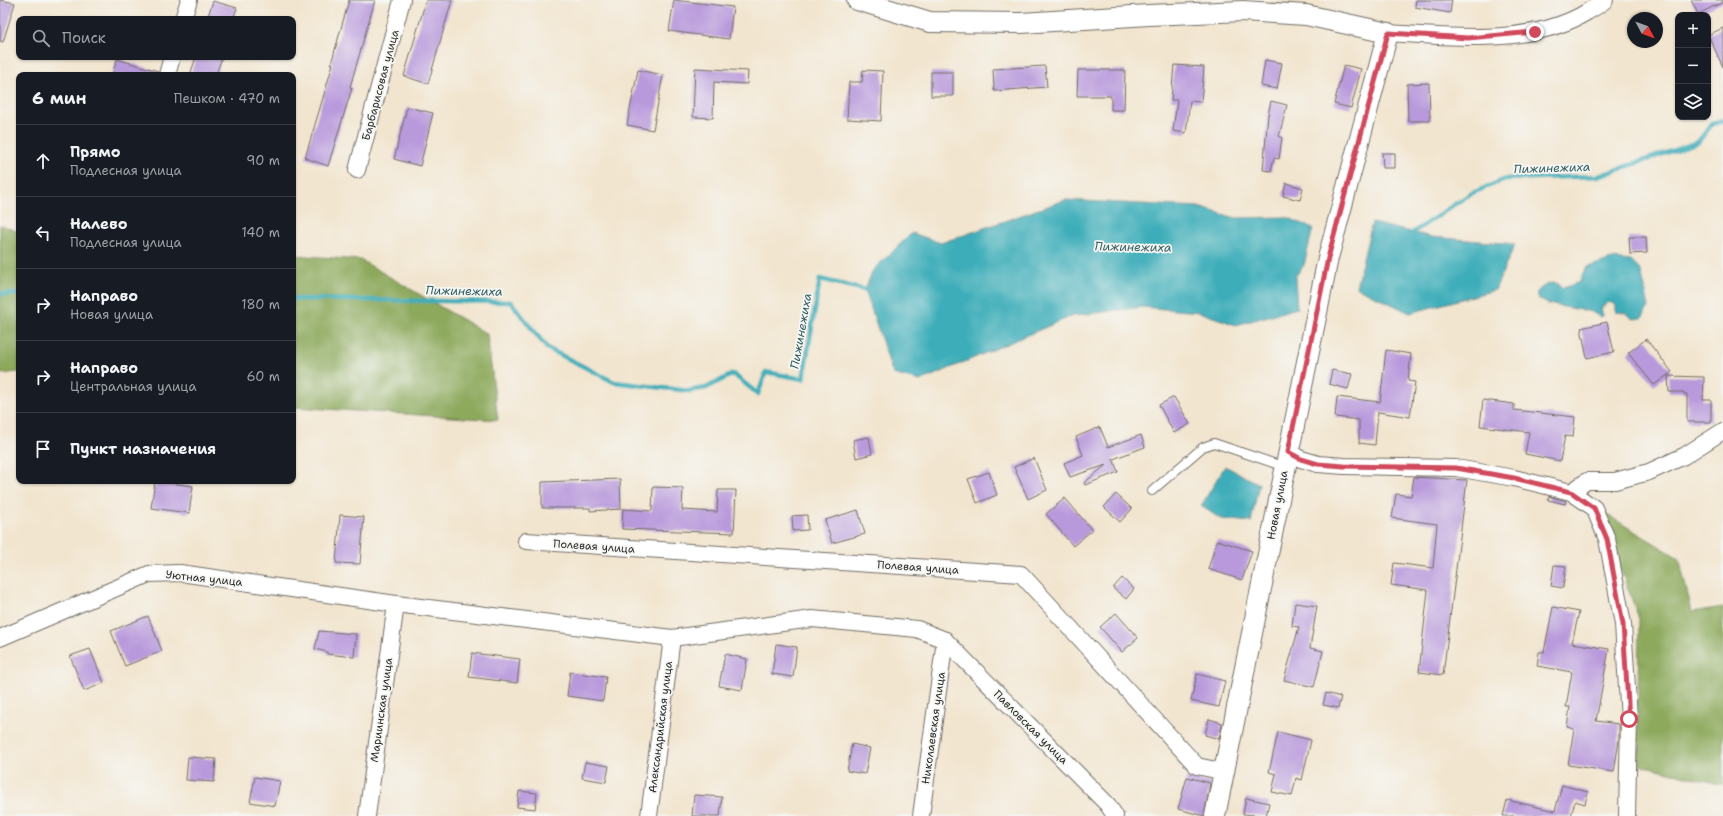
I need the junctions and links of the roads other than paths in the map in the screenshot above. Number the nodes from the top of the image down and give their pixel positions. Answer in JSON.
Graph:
{"nodes":[{"id":1,"x":189,"y":0,"type":"edge"},
{"id":2,"x":402,"y":0,"type":"edge"},
{"id":3,"x":858,"y":0,"type":"edge"},
{"id":4,"x":1605,"y":0,"type":"edge"},
{"id":5,"x":184,"y":16,"type":"edge"},
{"id":6,"x":1388,"y":33,"type":"junction"},
{"id":7,"x":171,"y":60,"type":"edge"},
{"id":8,"x":168,"y":72,"type":"edge"},
{"id":9,"x":357,"y":170,"type":"dead end"},
{"id":10,"x":1723,"y":431,"type":"edge"},
{"id":11,"x":1286,"y":460,"type":"junction"},
{"id":12,"x":1152,"y":491,"type":"dead end"},
{"id":13,"x":1571,"y":492,"type":"junction"},
{"id":14,"x":526,"y":541,"type":"dead end"},
{"id":15,"x":396,"y":604,"type":"junction"},
{"id":16,"x":0,"y":638,"type":"edge"},
{"id":17,"x":672,"y":638,"type":"junction"},
{"id":18,"x":945,"y":640,"type":"junction"},
{"id":19,"x":1225,"y":772,"type":"junction"},
{"id":20,"x":367,"y":816,"type":"edge"},
{"id":21,"x":649,"y":816,"type":"edge"},
{"id":22,"x":921,"y":816,"type":"edge"},
{"id":23,"x":1115,"y":816,"type":"edge"},
{"id":24,"x":1215,"y":816,"type":"edge"},
{"id":25,"x":1627,"y":816,"type":"edge"}],
"edges":[{"from":1,"to":5,"type":"street"},
{"from":2,"to":9,"type":"street","name":"Барбарисовая улица"},
{"from":3,"to":6,"type":"street"},
{"from":4,"to":6,"type":"street"},
{"from":6,"to":11,"type":"street","name":"Новая улица"},
{"from":7,"to":8,"type":"street"},
{"from":10,"to":13,"type":"street"},
{"from":11,"to":12,"type":"lane"},
{"from":11,"to":13,"type":"street"},
{"from":11,"to":19,"type":"street","name":"Новая улица"},
{"from":13,"to":25,"type":"street"},
{"from":14,"to":19,"type":"street","name":"Полевая улица"},
{"from":15,"to":16,"type":"street","name":"Уютная улица"},
{"from":15,"to":17,"type":"street","name":"Уютная улица"},
{"from":15,"to":20,"type":"street","name":"Мариинская улица"},
{"from":17,"to":18,"type":"street","name":"Уютная улица"},
{"from":17,"to":21,"type":"street","name":"Александрийская улица"},
{"from":18,"to":22,"type":"street","name":"Николаевская улица"},
{"from":18,"to":23,"type":"street","name":"Павловская улица"},
{"from":19,"to":24,"type":"street","name":"Новая улица"}]}
